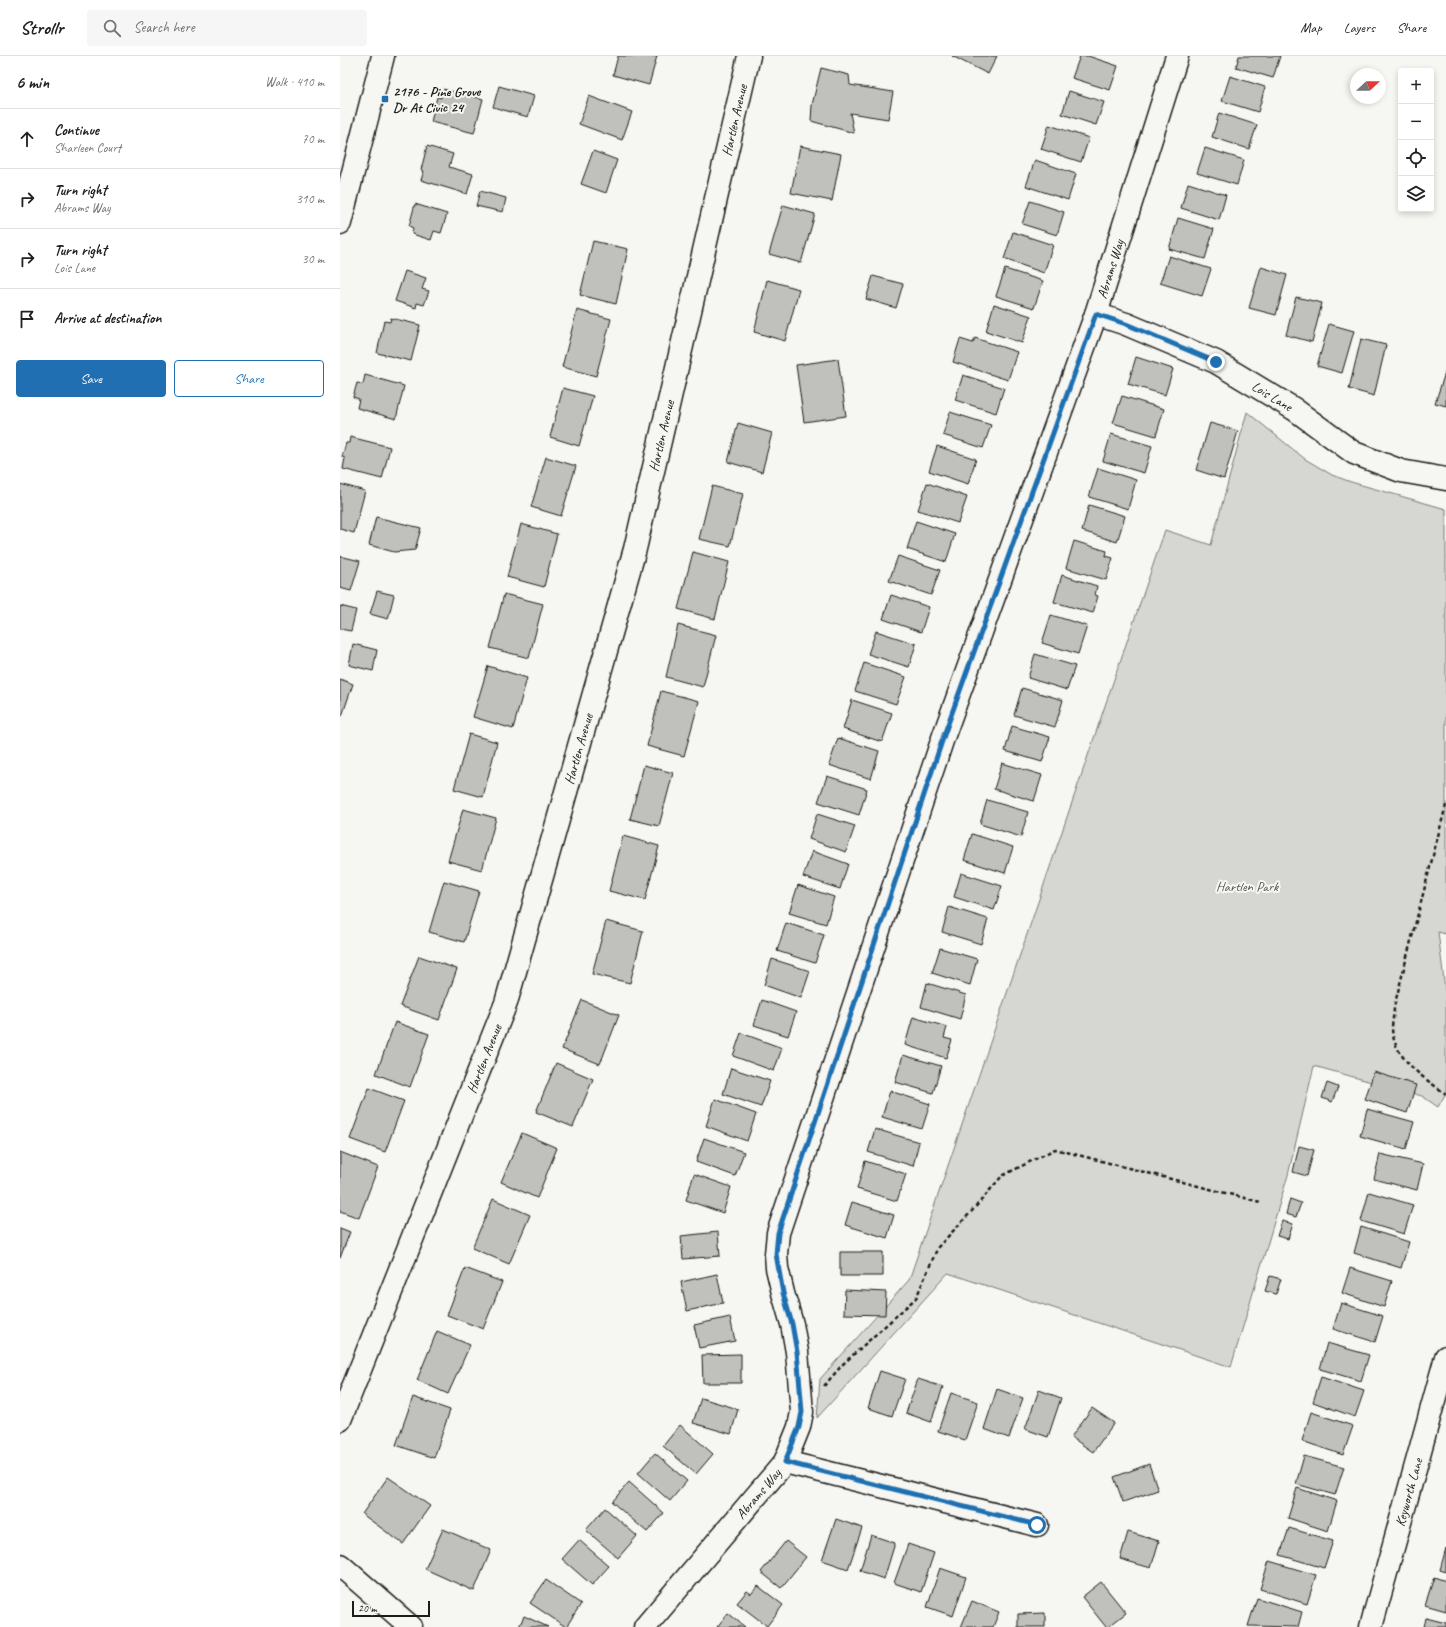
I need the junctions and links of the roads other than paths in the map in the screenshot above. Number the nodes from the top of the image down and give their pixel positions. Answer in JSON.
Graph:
{"nodes":[{"id":1,"x":383,"y":56,"type":"edge"},
{"id":2,"x":749,"y":56,"type":"edge"},
{"id":3,"x":1177,"y":56,"type":"edge"},
{"id":4,"x":340,"y":223,"type":"edge"},
{"id":5,"x":1096,"y":314,"type":"junction"},
{"id":6,"x":1446,"y":479,"type":"edge"},
{"id":7,"x":1446,"y":1357,"type":"edge"},
{"id":8,"x":340,"y":1420,"type":"edge"},
{"id":9,"x":785,"y":1462,"type":"junction"},
{"id":10,"x":1037,"y":1525,"type":"dead end"},
{"id":11,"x":340,"y":1565,"type":"edge"},
{"id":12,"x":411,"y":1627,"type":"edge"},
{"id":13,"x":645,"y":1627,"type":"edge"},
{"id":14,"x":1371,"y":1627,"type":"edge"}],
"edges":[{"from":1,"to":4,"type":"street"},
{"from":2,"to":8,"type":"street","name":"Hartlen Avenue"},
{"from":3,"to":5,"type":"street","name":"Abrams Way"},
{"from":5,"to":6,"type":"street","name":"Lois Lane"},
{"from":5,"to":9,"type":"street","name":"Abrams Way"},
{"from":7,"to":14,"type":"street","name":"Keyworth Lane"},
{"from":9,"to":10,"type":"street"},
{"from":9,"to":13,"type":"street","name":"Abrams Way"},
{"from":11,"to":12,"type":"street"}]}
